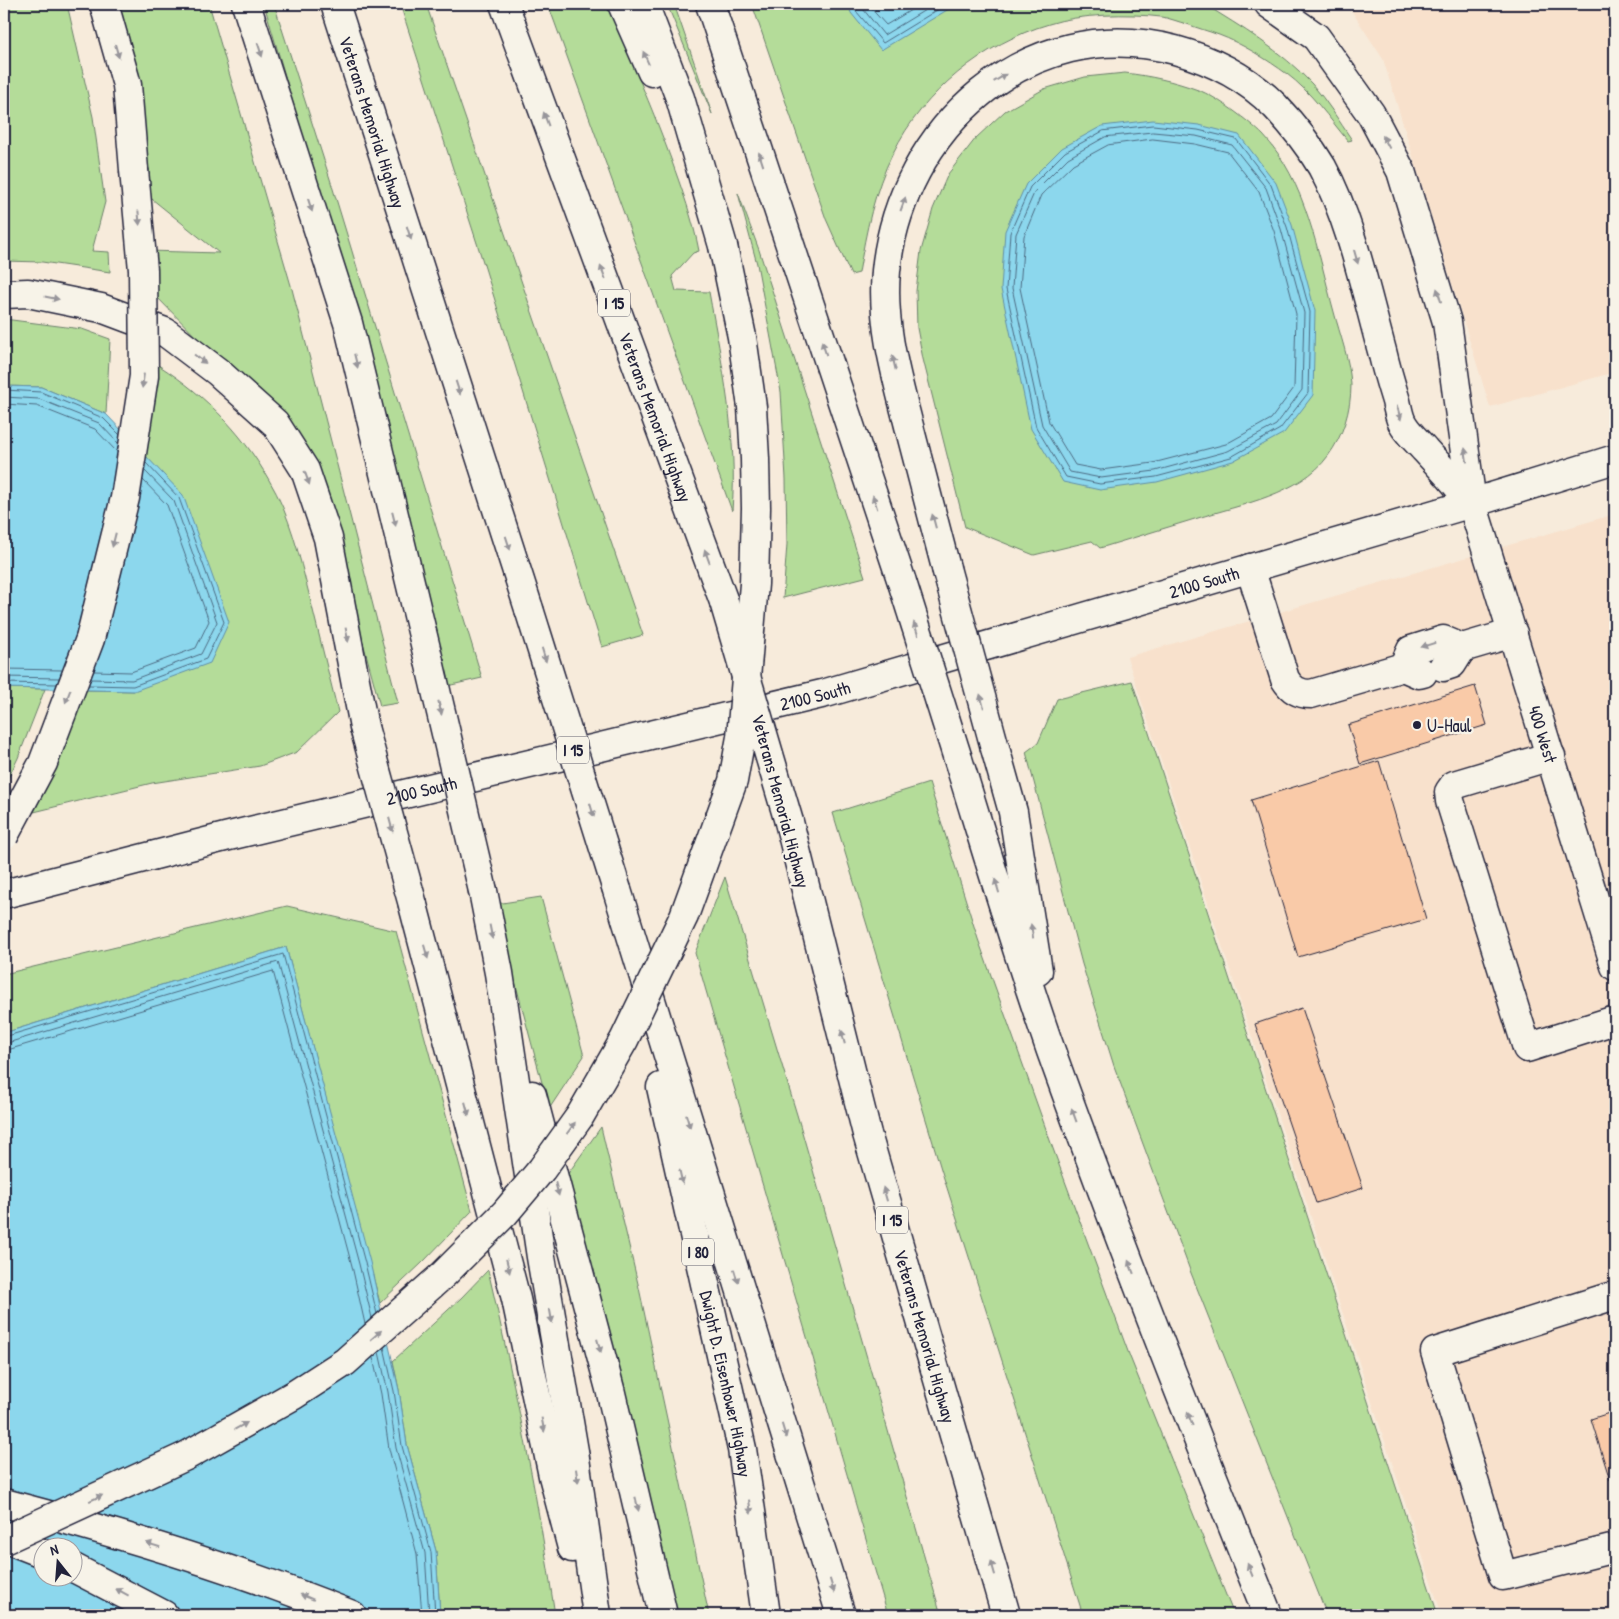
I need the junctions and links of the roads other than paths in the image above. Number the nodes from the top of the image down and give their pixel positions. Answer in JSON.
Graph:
{"nodes":[{"id":1,"x":104,"y":4,"type":"edge"},
{"id":2,"x":246,"y":4,"type":"edge"},
{"id":3,"x":335,"y":4,"type":"edge"},
{"id":4,"x":504,"y":4,"type":"edge"},
{"id":5,"x":622,"y":4,"type":"edge"},
{"id":6,"x":644,"y":4,"type":"edge"},
{"id":7,"x":710,"y":4,"type":"edge"},
{"id":8,"x":1269,"y":4,"type":"edge"},
{"id":9,"x":709,"y":199,"type":"junction"},
{"id":10,"x":4,"y":294,"type":"edge"},
{"id":11,"x":1615,"y":458,"type":"edge"},
{"id":12,"x":1472,"y":503,"type":"junction"},
{"id":13,"x":1250,"y":568,"type":"junction"},
{"id":14,"x":1512,"y":633,"type":"junction"},
{"id":15,"x":1462,"y":648,"type":"junction"},
{"id":16,"x":1423,"y":669,"type":"junction"},
{"id":17,"x":1551,"y":756,"type":"junction"},
{"id":18,"x":4,"y":836,"type":"edge"},
{"id":19,"x":617,"y":890,"type":"junction"},
{"id":20,"x":4,"y":894,"type":"edge"},
{"id":21,"x":1615,"y":966,"type":"edge"},
{"id":22,"x":499,"y":973,"type":"junction"},
{"id":23,"x":1615,"y":1020,"type":"edge"},
{"id":24,"x":1050,"y":1049,"type":"junction"},
{"id":25,"x":1609,"y":1297,"type":"dead end"},
{"id":26,"x":4,"y":1503,"type":"edge"},
{"id":27,"x":4,"y":1539,"type":"edge"},
{"id":28,"x":1615,"y":1548,"type":"edge"},
{"id":29,"x":32,"y":1550,"type":"edge"},
{"id":30,"x":82,"y":1572,"type":"edge"},
{"id":31,"x":164,"y":1615,"type":"edge"},
{"id":32,"x":352,"y":1615,"type":"edge"},
{"id":33,"x":590,"y":1615,"type":"edge"},
{"id":34,"x":597,"y":1615,"type":"edge"},
{"id":35,"x":663,"y":1615,"type":"edge"},
{"id":36,"x":766,"y":1615,"type":"edge"},
{"id":37,"x":841,"y":1615,"type":"edge"},
{"id":38,"x":1006,"y":1615,"type":"edge"},
{"id":39,"x":1268,"y":1615,"type":"edge"}],
"edges":[{"from":1,"to":18,"type":"main road","one_way":true,"bridge":true},
{"from":2,"to":22,"type":"main road","one_way":true,"bridge":true},
{"from":3,"to":19,"type":"main road","name":"Veterans Memorial Highway","number":"I 15","one_way":true,"bridge":true},
{"from":38,"to":4,"type":"main road","name":"Veterans Memorial Highway","number":"I 15","one_way":true,"bridge":true},
{"from":9,"to":5,"type":"main road","one_way":true},
{"from":6,"to":9,"type":"main road"},
{"from":24,"to":7,"type":"main road","one_way":true,"bridge":true},
{"from":12,"to":8,"type":"main road","name":"400 West","one_way":true},
{"from":27,"to":9,"type":"main road","one_way":true,"bridge":true},
{"from":10,"to":33,"type":"main road","one_way":true,"bridge":true},
{"from":11,"to":12,"type":"main road","name":"2100 South"},
{"from":12,"to":13,"type":"main road","name":"2100 South"},
{"from":12,"to":14,"type":"main road","name":"400 West"},
{"from":24,"to":12,"type":"main road","one_way":true,"bridge":true},
{"from":13,"to":16,"type":"main road"},
{"from":13,"to":20,"type":"main road","name":"2100 South"},
{"from":14,"to":15,"type":"main road"},
{"from":14,"to":17,"type":"main road","name":"400 West"},
{"from":15,"to":16,"type":"main road"},
{"from":15,"to":16,"type":"main road","one_way":true},
{"from":17,"to":21,"type":"main road","name":"400 West"},
{"from":17,"to":23,"type":"main road"},
{"from":19,"to":36,"type":"main road","name":"Dwight D. Eisenhower Highway","number":"I 80","one_way":true},
{"from":19,"to":37,"type":"main road","name":"Veterans Memorial Highway","number":"I 15","one_way":true},
{"from":22,"to":34,"type":"main road","one_way":true},
{"from":22,"to":35,"type":"main road","one_way":true},
{"from":39,"to":24,"type":"main road","one_way":true},
{"from":25,"to":28,"type":"main road"},
{"from":32,"to":26,"type":"main road","one_way":true},
{"from":27,"to":29,"type":"main road"},
{"from":31,"to":30,"type":"main road","one_way":true}]}
